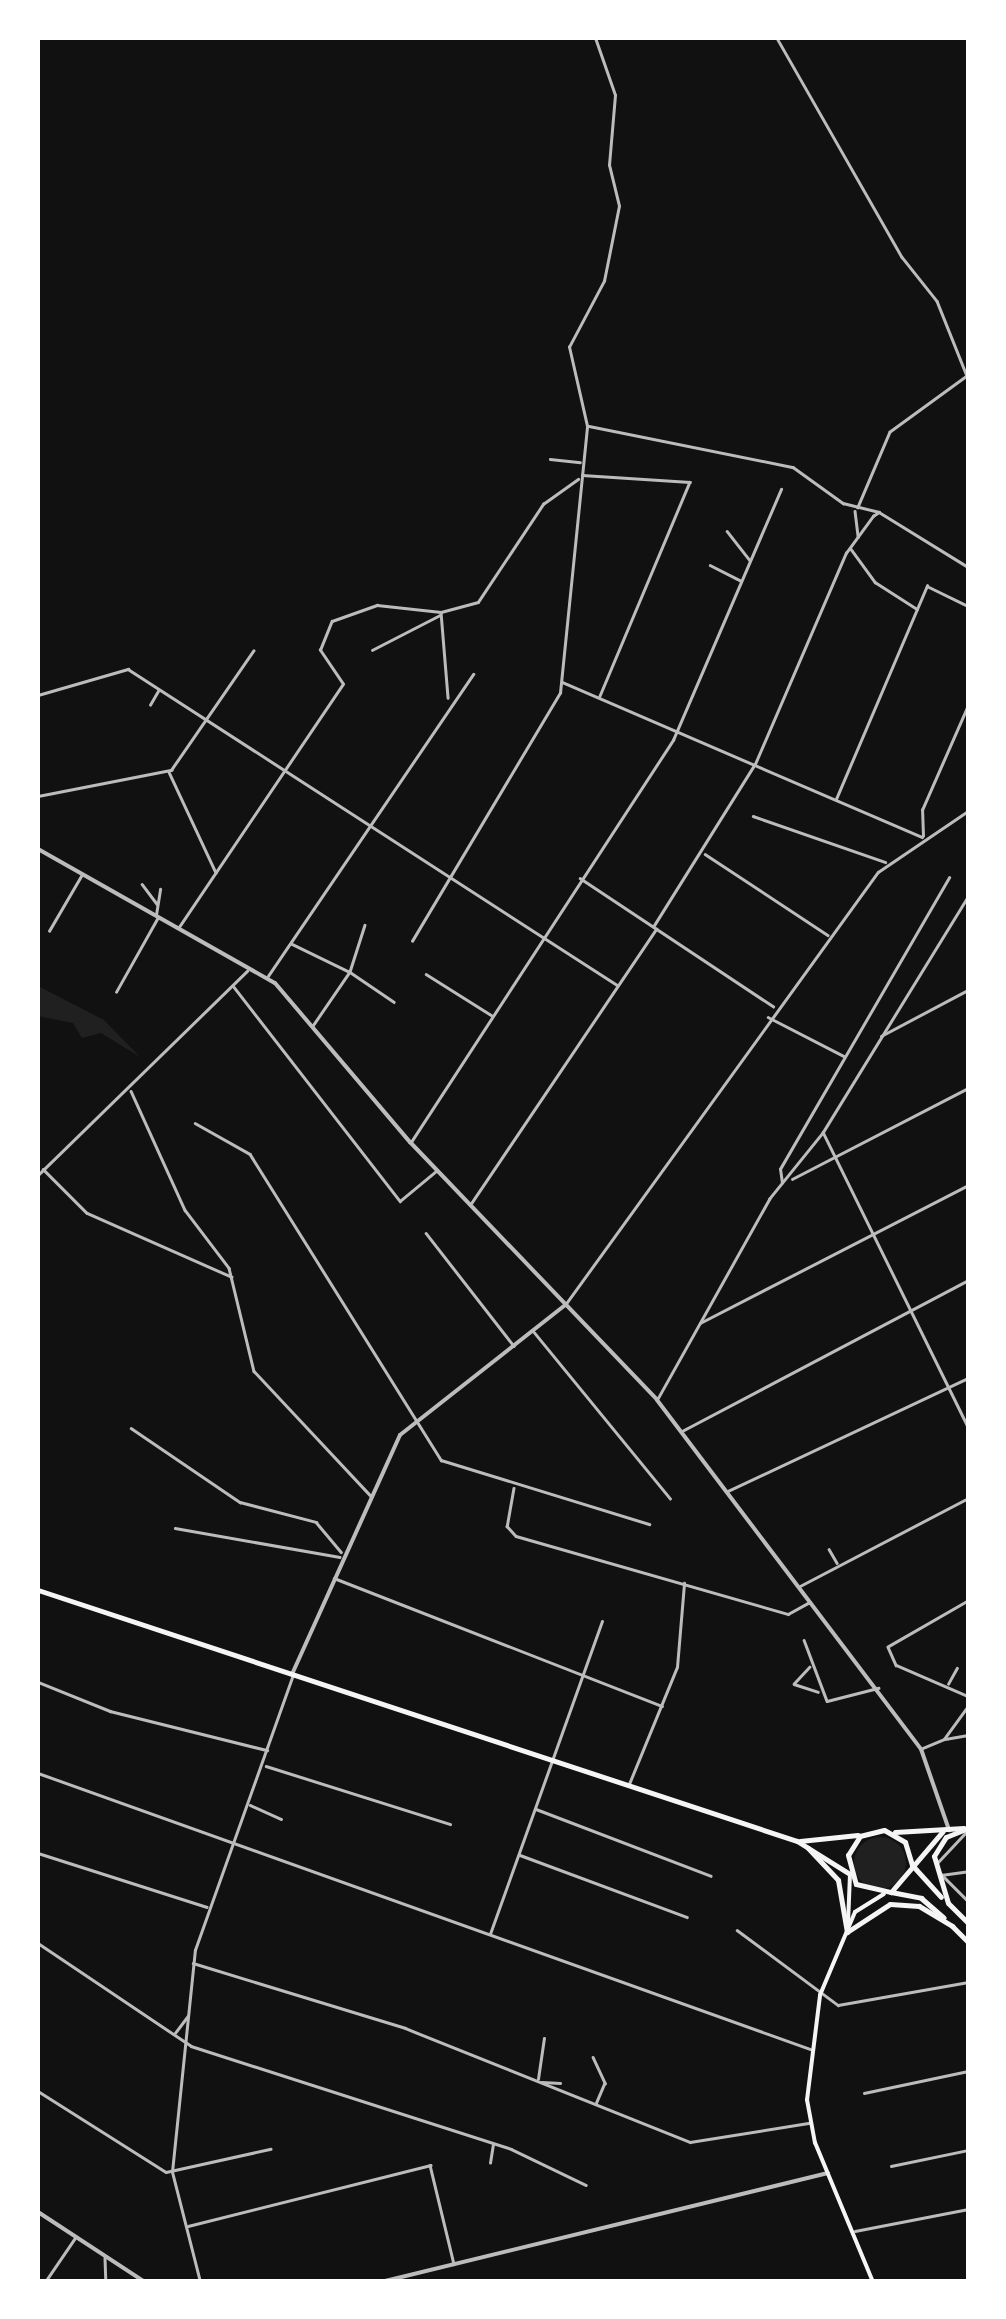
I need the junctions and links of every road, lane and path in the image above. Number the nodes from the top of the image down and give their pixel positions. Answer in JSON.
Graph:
{"nodes":[{"id":1,"x":596,"y":38,"type":"edge"},
{"id":2,"x":777,"y":38,"type":"edge"},
{"id":3,"x":967,"y":376,"type":"edge"},
{"id":4,"x":968,"y":383,"type":"edge"},
{"id":5,"x":587,"y":426,"type":"junction"},
{"id":6,"x":550,"y":459,"type":"dead end"},
{"id":7,"x":582,"y":462,"type":"junction"},
{"id":8,"x":579,"y":477,"type":"junction"},
{"id":9,"x":781,"y":489,"type":"dead end"},
{"id":10,"x":856,"y":508,"type":"junction"},
{"id":11,"x":879,"y":512,"type":"junction"},
{"id":12,"x":727,"y":531,"type":"dead end"},
{"id":13,"x":858,"y":537,"type":"junction"},
{"id":14,"x":850,"y":548,"type":"junction"},
{"id":15,"x":750,"y":560,"type":"junction"},
{"id":16,"x":710,"y":565,"type":"dead end"},
{"id":17,"x":968,"y":567,"type":"edge"},
{"id":18,"x":741,"y":581,"type":"junction"},
{"id":19,"x":968,"y":606,"type":"edge"},
{"id":20,"x":918,"y":608,"type":"junction"},
{"id":21,"x":441,"y":613,"type":"junction"},
{"id":22,"x":253,"y":650,"type":"dead end"},
{"id":23,"x":372,"y":650,"type":"dead end"},
{"id":24,"x":473,"y":674,"type":"dead end"},
{"id":25,"x":560,"y":681,"type":"junction"},
{"id":26,"x":158,"y":689,"type":"junction"},
{"id":27,"x":38,"y":695,"type":"edge"},
{"id":28,"x":599,"y":698,"type":"junction"},
{"id":29,"x":448,"y":699,"type":"junction"},
{"id":30,"x":150,"y":705,"type":"dead end"},
{"id":31,"x":968,"y":706,"type":"edge"},
{"id":32,"x":203,"y":717,"type":"junction"},
{"id":33,"x":677,"y":731,"type":"junction"},
{"id":34,"x":755,"y":764,"type":"junction"},
{"id":35,"x":287,"y":769,"type":"junction"},
{"id":36,"x":169,"y":770,"type":"junction"},
{"id":37,"x":38,"y":796,"type":"edge"},
{"id":38,"x":836,"y":799,"type":"junction"},
{"id":39,"x":968,"y":811,"type":"edge"},
{"id":40,"x":753,"y":816,"type":"dead end"},
{"id":41,"x":368,"y":823,"type":"junction"},
{"id":42,"x":924,"y":838,"type":"junction"},
{"id":43,"x":38,"y":850,"type":"edge"},
{"id":44,"x":702,"y":853,"type":"junction"},
{"id":45,"x":886,"y":862,"type":"junction"},
{"id":46,"x":216,"y":874,"type":"junction"},
{"id":47,"x":81,"y":876,"type":"junction"},
{"id":48,"x":449,"y":877,"type":"junction"},
{"id":49,"x":949,"y":877,"type":"dead end"},
{"id":50,"x":580,"y":878,"type":"junction"},
{"id":51,"x":142,"y":884,"type":"dead end"},
{"id":52,"x":160,"y":889,"type":"dead end"},
{"id":53,"x":968,"y":896,"type":"edge"},
{"id":54,"x":158,"y":905,"type":"junction"},
{"id":55,"x":157,"y":917,"type":"junction"},
{"id":56,"x":365,"y":926,"type":"dead end"},
{"id":57,"x":178,"y":928,"type":"junction"},
{"id":58,"x":654,"y":928,"type":"junction"},
{"id":59,"x":49,"y":931,"type":"dead end"},
{"id":60,"x":829,"y":936,"type":"junction"},
{"id":61,"x":542,"y":938,"type":"junction"},
{"id":62,"x":412,"y":941,"type":"dead end"},
{"id":63,"x":289,"y":944,"type":"junction"},
{"id":64,"x":248,"y":968,"type":"junction"},
{"id":65,"x":350,"y":972,"type":"junction"},
{"id":66,"x":426,"y":974,"type":"dead end"},
{"id":67,"x":267,"y":977,"type":"junction"},
{"id":68,"x":617,"y":984,"type":"junction"},
{"id":69,"x":234,"y":987,"type":"junction"},
{"id":70,"x":968,"y":990,"type":"edge"},
{"id":71,"x":116,"y":992,"type":"dead end"},
{"id":72,"x":394,"y":1002,"type":"dead end"},
{"id":73,"x":774,"y":1007,"type":"junction"},
{"id":74,"x":492,"y":1016,"type":"junction"},
{"id":75,"x":768,"y":1016,"type":"junction"},
{"id":76,"x":312,"y":1027,"type":"junction"},
{"id":77,"x":880,"y":1037,"type":"junction"},
{"id":78,"x":845,"y":1057,"type":"junction"},
{"id":79,"x":968,"y":1088,"type":"edge"},
{"id":80,"x":131,"y":1091,"type":"junction"},
{"id":81,"x":195,"y":1123,"type":"dead end"},
{"id":82,"x":823,"y":1132,"type":"junction"},
{"id":83,"x":410,"y":1142,"type":"junction"},
{"id":84,"x":836,"y":1156,"type":"junction"},
{"id":85,"x":43,"y":1169,"type":"junction"},
{"id":86,"x":436,"y":1170,"type":"junction"},
{"id":87,"x":38,"y":1175,"type":"edge"},
{"id":88,"x":789,"y":1181,"type":"junction"},
{"id":89,"x":783,"y":1184,"type":"junction"},
{"id":90,"x":968,"y":1185,"type":"edge"},
{"id":91,"x":469,"y":1206,"type":"junction"},
{"id":92,"x":426,"y":1232,"type":"dead end"},
{"id":93,"x":873,"y":1234,"type":"junction"},
{"id":94,"x":233,"y":1278,"type":"junction"},
{"id":95,"x":968,"y":1280,"type":"edge"},
{"id":96,"x":564,"y":1306,"type":"junction"},
{"id":97,"x":909,"y":1310,"type":"junction"},
{"id":98,"x":699,"y":1324,"type":"junction"},
{"id":99,"x":534,"y":1332,"type":"junction"},
{"id":100,"x":514,"y":1346,"type":"junction"},
{"id":101,"x":968,"y":1378,"type":"edge"},
{"id":102,"x":949,"y":1389,"type":"junction"},
{"id":103,"x":657,"y":1400,"type":"junction"},
{"id":104,"x":412,"y":1425,"type":"junction"},
{"id":105,"x":968,"y":1427,"type":"edge"},
{"id":106,"x":131,"y":1428,"type":"dead end"},
{"id":107,"x":681,"y":1431,"type":"junction"},
{"id":108,"x":514,"y":1488,"type":"junction"},
{"id":109,"x":727,"y":1492,"type":"junction"},
{"id":110,"x":371,"y":1496,"type":"junction"},
{"id":111,"x":670,"y":1498,"type":"dead end"},
{"id":112,"x":968,"y":1498,"type":"edge"},
{"id":113,"x":649,"y":1524,"type":"dead end"},
{"id":114,"x":174,"y":1528,"type":"dead end"},
{"id":115,"x":829,"y":1548,"type":"dead end"},
{"id":116,"x":340,"y":1554,"type":"junction"},
{"id":117,"x":838,"y":1564,"type":"junction"},
{"id":118,"x":334,"y":1578,"type":"junction"},
{"id":119,"x":684,"y":1582,"type":"junction"},
{"id":120,"x":798,"y":1587,"type":"junction"},
{"id":121,"x":38,"y":1590,"type":"edge"},
{"id":122,"x":968,"y":1601,"type":"edge"},
{"id":123,"x":809,"y":1602,"type":"junction"},
{"id":124,"x":602,"y":1621,"type":"dead end"},
{"id":125,"x":804,"y":1640,"type":"dead end"},
{"id":126,"x":812,"y":1666,"type":"junction"},
{"id":127,"x":956,"y":1668,"type":"dead end"},
{"id":128,"x":293,"y":1672,"type":"junction"},
{"id":129,"x":584,"y":1673,"type":"junction"},
{"id":130,"x":38,"y":1682,"type":"edge"},
{"id":131,"x":947,"y":1685,"type":"junction"},
{"id":132,"x":878,"y":1688,"type":"junction"},
{"id":133,"x":821,"y":1693,"type":"junction"},
{"id":134,"x":968,"y":1696,"type":"edge"},
{"id":135,"x":662,"y":1706,"type":"junction"},
{"id":136,"x":968,"y":1706,"type":"edge"},
{"id":137,"x":968,"y":1735,"type":"edge"},
{"id":138,"x":944,"y":1740,"type":"junction"},
{"id":139,"x":921,"y":1749,"type":"junction"},
{"id":140,"x":269,"y":1751,"type":"junction"},
{"id":141,"x":554,"y":1759,"type":"junction"},
{"id":142,"x":264,"y":1766,"type":"junction"},
{"id":143,"x":38,"y":1773,"type":"edge"},
{"id":144,"x":629,"y":1784,"type":"junction"},
{"id":145,"x":248,"y":1805,"type":"junction"},
{"id":146,"x":536,"y":1810,"type":"junction"},
{"id":147,"x":281,"y":1819,"type":"dead end"},
{"id":148,"x":450,"y":1824,"type":"dead end"},
{"id":149,"x":968,"y":1829,"type":"edge"},
{"id":150,"x":946,"y":1830,"type":"junction"},
{"id":151,"x":867,"y":1832,"type":"junction"},
{"id":152,"x":892,"y":1832,"type":"junction"},
{"id":153,"x":797,"y":1841,"type":"junction"},
{"id":154,"x":233,"y":1842,"type":"junction"},
{"id":155,"x":38,"y":1854,"type":"edge"},
{"id":156,"x":519,"y":1855,"type":"junction"},
{"id":157,"x":912,"y":1865,"type":"junction"},
{"id":158,"x":968,"y":1871,"type":"edge"},
{"id":159,"x":850,"y":1874,"type":"junction"},
{"id":160,"x":942,"y":1875,"type":"junction"},
{"id":161,"x":711,"y":1876,"type":"dead end"},
{"id":162,"x":887,"y":1893,"type":"junction"},
{"id":163,"x":968,"y":1901,"type":"edge"},
{"id":164,"x":948,"y":1904,"type":"junction"},
{"id":165,"x":208,"y":1908,"type":"junction"},
{"id":166,"x":687,"y":1917,"type":"dead end"},
{"id":167,"x":968,"y":1923,"type":"edge"},
{"id":168,"x":952,"y":1926,"type":"junction"},
{"id":169,"x":737,"y":1930,"type":"dead end"},
{"id":170,"x":847,"y":1932,"type":"junction"},
{"id":171,"x":489,"y":1935,"type":"junction"},
{"id":172,"x":968,"y":1942,"type":"edge"},
{"id":173,"x":38,"y":1943,"type":"edge"},
{"id":174,"x":193,"y":1963,"type":"junction"},
{"id":175,"x":968,"y":1982,"type":"edge"},
{"id":176,"x":820,"y":1995,"type":"junction"},
{"id":177,"x":188,"y":2015,"type":"junction"},
{"id":178,"x":172,"y":2032,"type":"junction"},
{"id":179,"x":544,"y":2038,"type":"dead end"},
{"id":180,"x":186,"y":2043,"type":"junction"},
{"id":181,"x":810,"y":2049,"type":"junction"},
{"id":182,"x":593,"y":2057,"type":"dead end"},
{"id":183,"x":968,"y":2070,"type":"edge"},
{"id":184,"x":539,"y":2081,"type":"junction"},
{"id":185,"x":560,"y":2083,"type":"dead end"},
{"id":186,"x":38,"y":2091,"type":"edge"},
{"id":187,"x":864,"y":2093,"type":"dead end"},
{"id":188,"x":596,"y":2104,"type":"junction"},
{"id":189,"x":809,"y":2123,"type":"junction"},
{"id":190,"x":493,"y":2143,"type":"junction"},
{"id":191,"x":270,"y":2149,"type":"dead end"},
{"id":192,"x":968,"y":2150,"type":"edge"},
{"id":193,"x":490,"y":2163,"type":"dead end"},
{"id":194,"x":890,"y":2166,"type":"dead end"},
{"id":195,"x":172,"y":2172,"type":"junction"},
{"id":196,"x":828,"y":2172,"type":"junction"},
{"id":197,"x":586,"y":2184,"type":"dead end"},
{"id":198,"x":968,"y":2209,"type":"edge"},
{"id":199,"x":38,"y":2212,"type":"edge"},
{"id":200,"x":186,"y":2227,"type":"junction"},
{"id":201,"x":854,"y":2231,"type":"junction"},
{"id":202,"x":76,"y":2237,"type":"junction"},
{"id":203,"x":106,"y":2256,"type":"junction"},
{"id":204,"x":454,"y":2264,"type":"junction"},
{"id":205,"x":44,"y":2282,"type":"edge"},
{"id":206,"x":106,"y":2282,"type":"edge"},
{"id":207,"x":145,"y":2282,"type":"edge"},
{"id":208,"x":200,"y":2282,"type":"edge"},
{"id":209,"x":381,"y":2282,"type":"edge"},
{"id":210,"x":873,"y":2282,"type":"edge"}],
"edges":[{"from":1,"to":5,"type":"street"},
{"from":2,"to":3,"type":"street"},
{"from":3,"to":4,"type":"street"},
{"from":3,"to":10,"type":"street"},
{"from":5,"to":7,"type":"street"},
{"from":5,"to":10,"type":"street"},
{"from":6,"to":7,"type":"street"},
{"from":7,"to":8,"type":"street"},
{"from":8,"to":21,"type":"street"},
{"from":8,"to":25,"type":"street"},
{"from":8,"to":28,"type":"street"},
{"from":9,"to":15,"type":"street"},
{"from":10,"to":11,"type":"street"},
{"from":10,"to":13,"type":"street"},
{"from":11,"to":13,"type":"street"},
{"from":11,"to":17,"type":"street"},
{"from":12,"to":15,"type":"street"},
{"from":13,"to":14,"type":"street"},
{"from":14,"to":20,"type":"street"},
{"from":14,"to":34,"type":"street"},
{"from":15,"to":18,"type":"street"},
{"from":16,"to":18,"type":"street"},
{"from":18,"to":33,"type":"street"},
{"from":19,"to":20,"type":"street"},
{"from":20,"to":38,"type":"street"},
{"from":21,"to":23,"type":"street"},
{"from":21,"to":29,"type":"street"},
{"from":21,"to":35,"type":"street"},
{"from":22,"to":32,"type":"street"},
{"from":24,"to":29,"type":"street"},
{"from":25,"to":28,"type":"street"},
{"from":25,"to":48,"type":"street"},
{"from":26,"to":27,"type":"street"},
{"from":26,"to":30,"type":"street"},
{"from":26,"to":32,"type":"street"},
{"from":28,"to":33,"type":"street"},
{"from":29,"to":41,"type":"street"},
{"from":31,"to":42,"type":"street"},
{"from":32,"to":35,"type":"street"},
{"from":32,"to":36,"type":"street"},
{"from":33,"to":34,"type":"street"},
{"from":33,"to":50,"type":"street"},
{"from":34,"to":38,"type":"street"},
{"from":34,"to":44,"type":"street"},
{"from":35,"to":41,"type":"street"},
{"from":35,"to":46,"type":"street"},
{"from":36,"to":37,"type":"street"},
{"from":36,"to":46,"type":"street"},
{"from":38,"to":42,"type":"street"},
{"from":39,"to":42,"type":"street"},
{"from":40,"to":45,"type":"street"},
{"from":41,"to":48,"type":"street"},
{"from":41,"to":63,"type":"street"},
{"from":42,"to":45,"type":"street"},
{"from":43,"to":47,"type":"street"},
{"from":44,"to":58,"type":"street"},
{"from":44,"to":60,"type":"street"},
{"from":45,"to":60,"type":"street"},
{"from":46,"to":57,"type":"street"},
{"from":47,"to":55,"type":"street"},
{"from":47,"to":59,"type":"street"},
{"from":48,"to":61,"type":"street"},
{"from":48,"to":62,"type":"street"},
{"from":49,"to":78,"type":"street"},
{"from":50,"to":58,"type":"street"},
{"from":50,"to":61,"type":"street"},
{"from":51,"to":54,"type":"street"},
{"from":52,"to":54,"type":"street"},
{"from":53,"to":77,"type":"street"},
{"from":54,"to":55,"type":"street"},
{"from":55,"to":57,"type":"street"},
{"from":55,"to":71,"type":"street"},
{"from":56,"to":65,"type":"street"},
{"from":57,"to":64,"type":"street"},
{"from":58,"to":68,"type":"street"},
{"from":58,"to":73,"type":"street"},
{"from":60,"to":73,"type":"street"},
{"from":61,"to":68,"type":"street"},
{"from":61,"to":74,"type":"street"},
{"from":63,"to":65,"type":"street"},
{"from":63,"to":67,"type":"street"},
{"from":64,"to":67,"type":"street"},
{"from":64,"to":69,"type":"street"},
{"from":65,"to":72,"type":"street"},
{"from":65,"to":76,"type":"street"},
{"from":66,"to":74,"type":"street"},
{"from":67,"to":76,"type":"street"},
{"from":68,"to":91,"type":"street"},
{"from":69,"to":80,"type":"street"},
{"from":69,"to":86,"type":"street"},
{"from":70,"to":77,"type":"street"},
{"from":73,"to":75,"type":"street"},
{"from":74,"to":83,"type":"street"},
{"from":75,"to":78,"type":"street"},
{"from":75,"to":96,"type":"street"},
{"from":76,"to":83,"type":"street"},
{"from":77,"to":82,"type":"street"},
{"from":78,"to":89,"type":"street"},
{"from":79,"to":84,"type":"street"},
{"from":80,"to":85,"type":"street"},
{"from":80,"to":94,"type":"street"},
{"from":81,"to":104,"type":"street"},
{"from":82,"to":84,"type":"street"},
{"from":82,"to":88,"type":"street"},
{"from":83,"to":86,"type":"street"},
{"from":84,"to":88,"type":"street"},
{"from":84,"to":93,"type":"street"},
{"from":85,"to":87,"type":"street"},
{"from":85,"to":94,"type":"street"},
{"from":86,"to":91,"type":"street"},
{"from":88,"to":89,"type":"street"},
{"from":89,"to":98,"type":"street"},
{"from":90,"to":93,"type":"street"},
{"from":91,"to":96,"type":"street"},
{"from":92,"to":100,"type":"street"},
{"from":93,"to":97,"type":"street"},
{"from":93,"to":98,"type":"street"},
{"from":94,"to":110,"type":"street"},
{"from":95,"to":97,"type":"street"},
{"from":96,"to":99,"type":"street"},
{"from":96,"to":103,"type":"street"},
{"from":97,"to":102,"type":"street"},
{"from":97,"to":107,"type":"street"},
{"from":98,"to":103,"type":"street"},
{"from":99,"to":100,"type":"street"},
{"from":99,"to":111,"type":"street"},
{"from":100,"to":104,"type":"street"},
{"from":101,"to":102,"type":"street"},
{"from":102,"to":105,"type":"street"},
{"from":102,"to":109,"type":"street"},
{"from":103,"to":107,"type":"street"},
{"from":104,"to":108,"type":"street"},
{"from":104,"to":110,"type":"street"},
{"from":106,"to":116,"type":"street"},
{"from":107,"to":109,"type":"street"},
{"from":108,"to":113,"type":"street"},
{"from":108,"to":119,"type":"street"},
{"from":109,"to":120,"type":"street"},
{"from":110,"to":116,"type":"street"},
{"from":112,"to":117,"type":"street"},
{"from":114,"to":116,"type":"street"},
{"from":115,"to":117,"type":"street"},
{"from":116,"to":118,"type":"street"},
{"from":117,"to":120,"type":"street"},
{"from":118,"to":128,"type":"street"},
{"from":118,"to":129,"type":"street"},
{"from":119,"to":123,"type":"street"},
{"from":119,"to":135,"type":"street"},
{"from":120,"to":123,"type":"street"},
{"from":121,"to":128,"type":"main road"},
{"from":122,"to":131,"type":"street"},
{"from":123,"to":132,"type":"street"},
{"from":124,"to":129,"type":"street"},
{"from":125,"to":126,"type":"street"},
{"from":126,"to":133,"type":"street"},
{"from":126,"to":133,"type":"street"},
{"from":127,"to":131,"type":"street"},
{"from":128,"to":140,"type":"street"},
{"from":128,"to":141,"type":"main road"},
{"from":129,"to":135,"type":"street"},
{"from":129,"to":141,"type":"street"},
{"from":130,"to":140,"type":"street"},
{"from":131,"to":134,"type":"street"},
{"from":132,"to":133,"type":"street"},
{"from":132,"to":139,"type":"street"},
{"from":135,"to":144,"type":"street"},
{"from":136,"to":138,"type":"street"},
{"from":137,"to":138,"type":"street"},
{"from":138,"to":139,"type":"street"},
{"from":139,"to":150,"type":"street"},
{"from":140,"to":142,"type":"street"},
{"from":141,"to":144,"type":"main road"},
{"from":141,"to":146,"type":"street"},
{"from":142,"to":145,"type":"street"},
{"from":142,"to":148,"type":"street"},
{"from":143,"to":154,"type":"street"},
{"from":144,"to":153,"type":"main road"},
{"from":145,"to":147,"type":"street"},
{"from":145,"to":154,"type":"street"},
{"from":146,"to":156,"type":"street"},
{"from":146,"to":161,"type":"street"},
{"from":149,"to":150,"type":"main road"},
{"from":149,"to":160,"type":"street"},
{"from":149,"to":164,"type":"main road"},
{"from":150,"to":152,"type":"main road"},
{"from":150,"to":157,"type":"main road"},
{"from":151,"to":152,"type":"main road"},
{"from":151,"to":153,"type":"main road"},
{"from":151,"to":159,"type":"main road"},
{"from":152,"to":157,"type":"main road"},
{"from":153,"to":159,"type":"main road"},
{"from":153,"to":170,"type":"main road"},
{"from":154,"to":165,"type":"street"},
{"from":154,"to":171,"type":"street"},
{"from":155,"to":165,"type":"street"},
{"from":156,"to":166,"type":"street"},
{"from":156,"to":171,"type":"street"},
{"from":157,"to":162,"type":"main road"},
{"from":157,"to":164,"type":"main road"},
{"from":158,"to":160,"type":"street"},
{"from":159,"to":162,"type":"main road"},
{"from":159,"to":170,"type":"main road"},
{"from":160,"to":163,"type":"street"},
{"from":162,"to":168,"type":"main road"},
{"from":162,"to":170,"type":"main road"},
{"from":164,"to":167,"type":"main road"},
{"from":165,"to":174,"type":"street"},
{"from":168,"to":170,"type":"main road"},
{"from":168,"to":172,"type":"main road"},
{"from":169,"to":176,"type":"street"},
{"from":170,"to":176,"type":"main road"},
{"from":171,"to":181,"type":"street"},
{"from":173,"to":178,"type":"street"},
{"from":174,"to":177,"type":"street"},
{"from":174,"to":184,"type":"street"},
{"from":175,"to":176,"type":"street"},
{"from":176,"to":181,"type":"main road"},
{"from":177,"to":178,"type":"street"},
{"from":177,"to":180,"type":"street"},
{"from":178,"to":180,"type":"street"},
{"from":179,"to":184,"type":"street"},
{"from":180,"to":190,"type":"street"},
{"from":180,"to":195,"type":"street"},
{"from":181,"to":189,"type":"main road"},
{"from":182,"to":188,"type":"street"},
{"from":183,"to":187,"type":"street"},
{"from":184,"to":185,"type":"street"},
{"from":184,"to":188,"type":"street"},
{"from":186,"to":195,"type":"street"},
{"from":188,"to":189,"type":"street"},
{"from":189,"to":196,"type":"main road"},
{"from":190,"to":193,"type":"street"},
{"from":190,"to":197,"type":"street"},
{"from":191,"to":195,"type":"street"},
{"from":192,"to":194,"type":"street"},
{"from":195,"to":200,"type":"street"},
{"from":196,"to":201,"type":"main road"},
{"from":196,"to":204,"type":"street"},
{"from":198,"to":201,"type":"street"},
{"from":199,"to":202,"type":"street"},
{"from":200,"to":204,"type":"street"},
{"from":200,"to":208,"type":"street"},
{"from":201,"to":210,"type":"main road"},
{"from":202,"to":203,"type":"street"},
{"from":202,"to":205,"type":"street"},
{"from":203,"to":206,"type":"street"},
{"from":203,"to":207,"type":"street"},
{"from":204,"to":209,"type":"street"}]}
